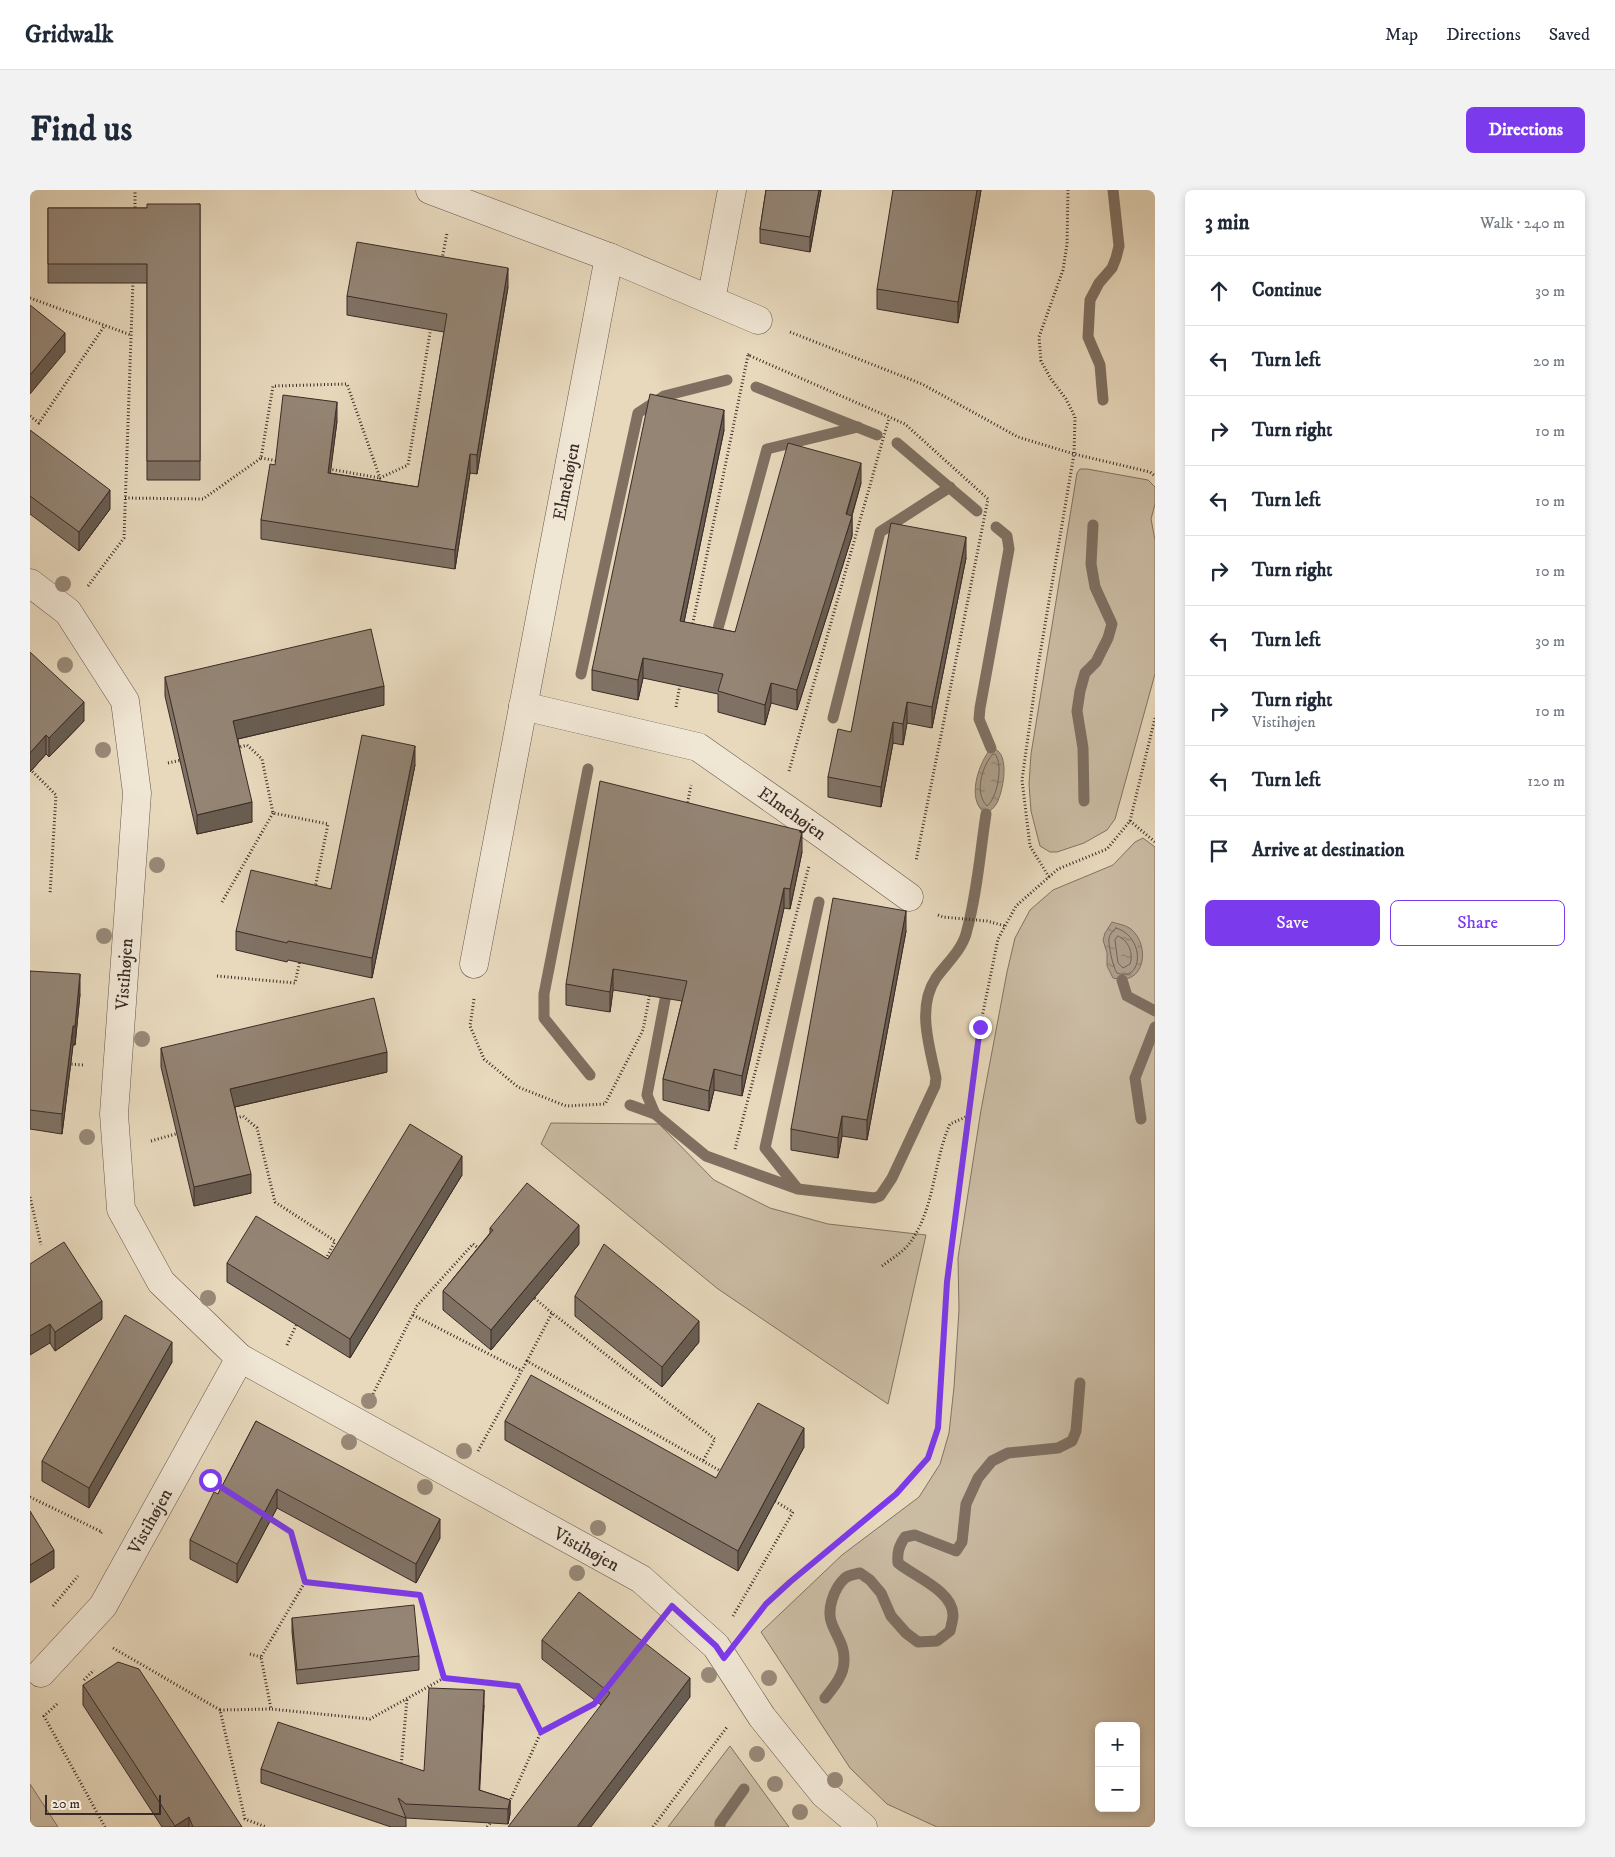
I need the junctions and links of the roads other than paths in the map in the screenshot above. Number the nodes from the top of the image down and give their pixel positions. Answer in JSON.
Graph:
{"nodes":[{"id":1,"x":732,"y":190,"type":"edge"},
{"id":2,"x":441,"y":194,"type":"edge"},
{"id":3,"x":609,"y":257,"type":"junction"},
{"id":4,"x":711,"y":300,"type":"junction"},
{"id":5,"x":758,"y":320,"type":"road end"},
{"id":6,"x":30,"y":583,"type":"edge"},
{"id":7,"x":523,"y":706,"type":"junction"},
{"id":8,"x":909,"y":897,"type":"road end"},
{"id":9,"x":474,"y":964,"type":"road end"},
{"id":10,"x":240,"y":1358,"type":"junction"},
{"id":11,"x":42,"y":1673,"type":"dead end"},
{"id":12,"x":863,"y":1827,"type":"edge"}],
"edges":[{"from":1,"to":4,"type":"street"},
{"from":2,"to":3,"type":"street"},
{"from":3,"to":4,"type":"street"},
{"from":3,"to":7,"type":"street","name":"Elmehøjen"},
{"from":4,"to":5,"type":"street"},
{"from":6,"to":10,"type":"street","name":"Vistihøjen"},
{"from":7,"to":8,"type":"street","name":"Elmehøjen"},
{"from":7,"to":9,"type":"street","name":"Elmehøjen"},
{"from":10,"to":11,"type":"street","name":"Vistihøjen"},
{"from":10,"to":12,"type":"street","name":"Vistihøjen"}]}
